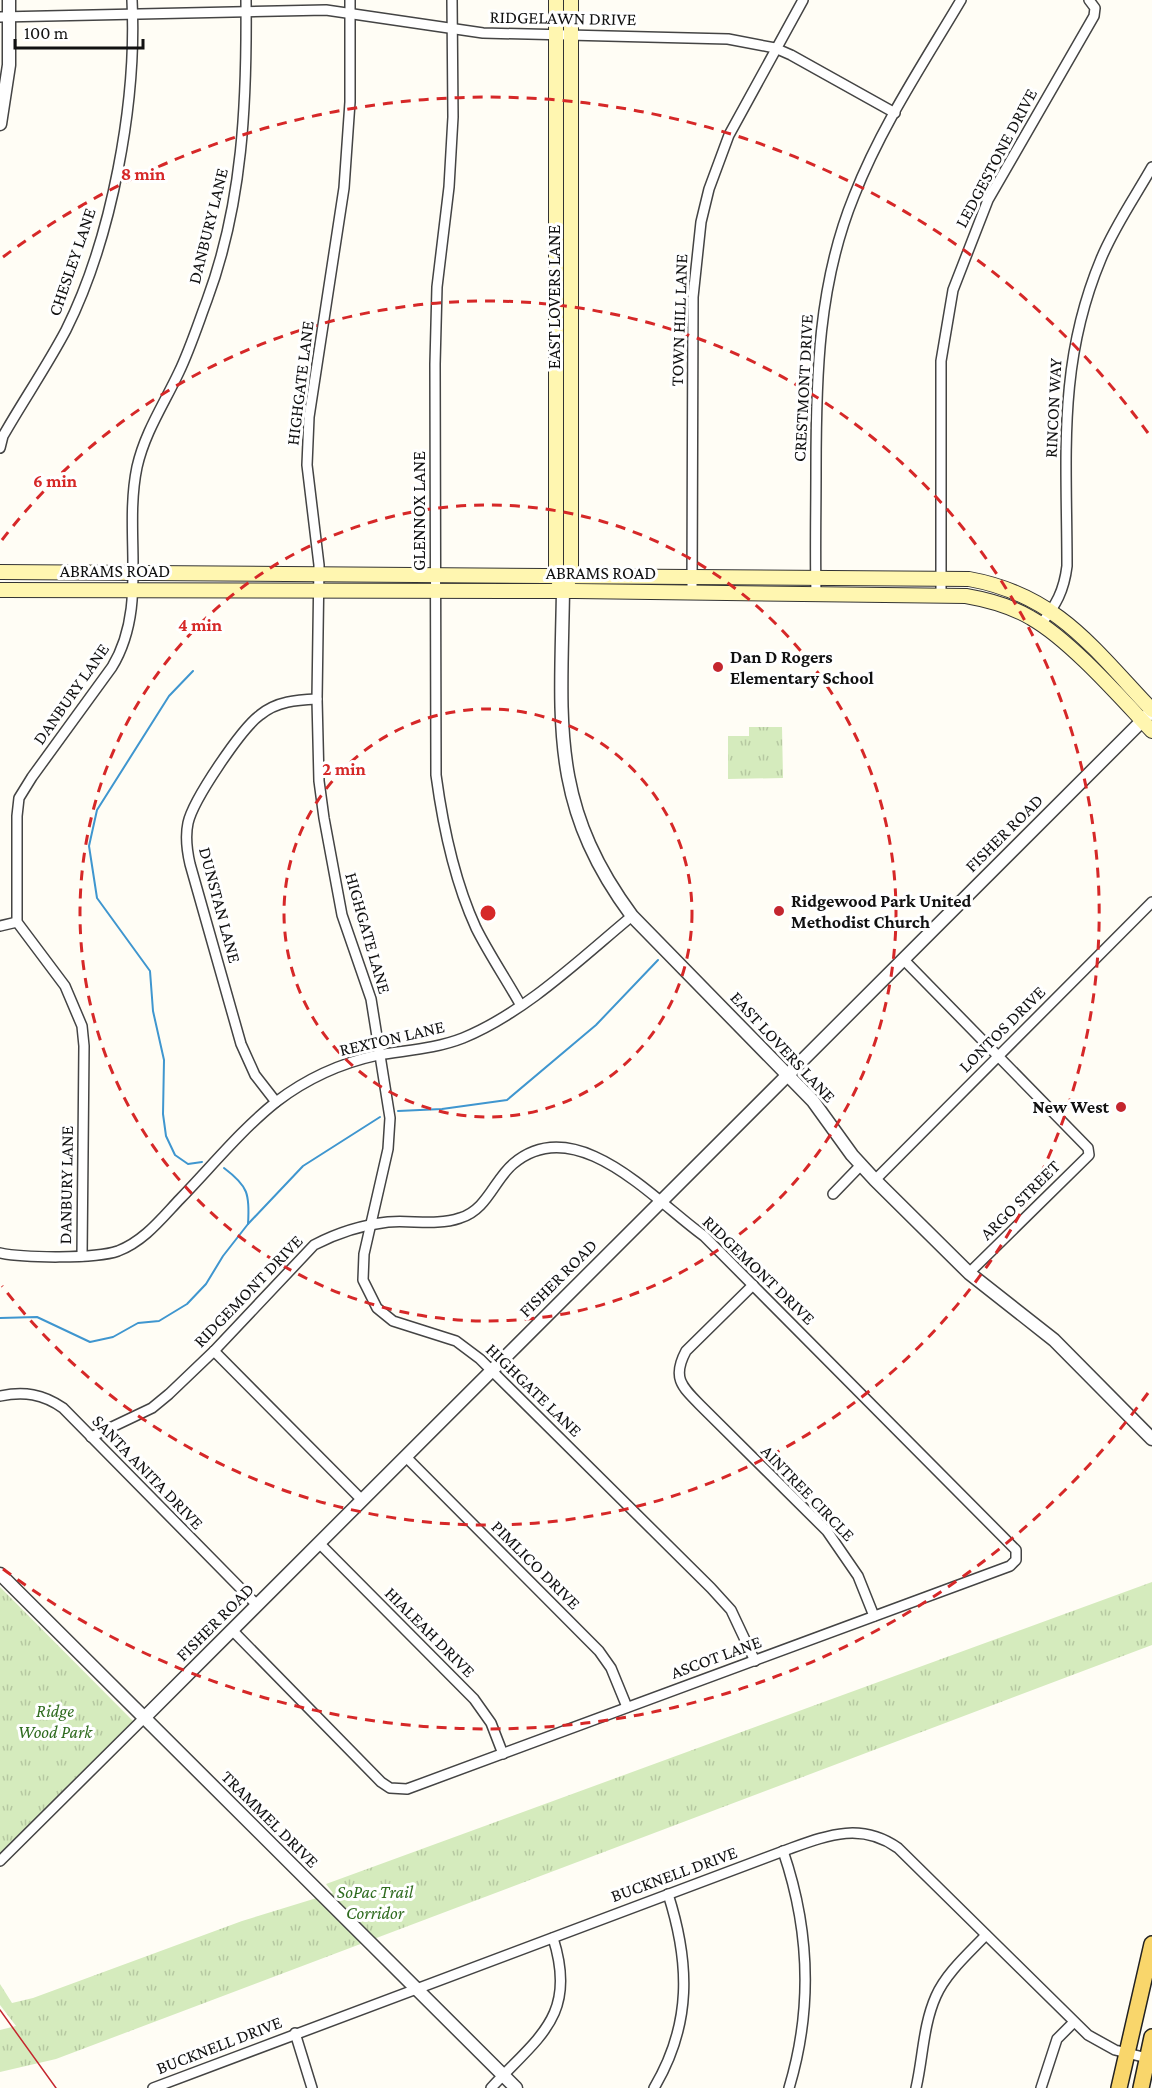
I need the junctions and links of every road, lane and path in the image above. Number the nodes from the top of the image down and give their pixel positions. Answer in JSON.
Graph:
{"nodes":[{"id":1,"x":9,"y":0,"type":"edge"},
{"id":2,"x":132,"y":0,"type":"edge"},
{"id":3,"x":246,"y":0,"type":"edge"},
{"id":4,"x":350,"y":0,"type":"edge"},
{"id":5,"x":452,"y":0,"type":"edge"},
{"id":6,"x":556,"y":0,"type":"edge"},
{"id":7,"x":571,"y":0,"type":"edge"},
{"id":8,"x":803,"y":0,"type":"edge"},
{"id":9,"x":961,"y":0,"type":"edge"},
{"id":10,"x":1089,"y":0,"type":"edge"},
{"id":11,"x":247,"y":11,"type":"junction"},
{"id":12,"x":350,"y":12,"type":"junction"},
{"id":13,"x":133,"y":13,"type":"junction"},
{"id":14,"x":5,"y":17,"type":"edge"},
{"id":15,"x":453,"y":28,"type":"junction"},
{"id":16,"x":556,"y":36,"type":"junction"},
{"id":17,"x":572,"y":37,"type":"junction"},
{"id":18,"x":775,"y":48,"type":"junction"},
{"id":19,"x":895,"y":113,"type":"junction"},
{"id":20,"x":0,"y":124,"type":"edge"},
{"id":21,"x":1152,"y":167,"type":"edge"},
{"id":22,"x":555,"y":321,"type":"junction"},
{"id":23,"x":572,"y":321,"type":"junction"},
{"id":24,"x":0,"y":448,"type":"edge"},
{"id":25,"x":0,"y":572,"type":"edge"},
{"id":26,"x":133,"y":573,"type":"junction"},
{"id":27,"x":319,"y":574,"type":"junction"},
{"id":28,"x":436,"y":574,"type":"junction"},
{"id":29,"x":556,"y":575,"type":"junction"},
{"id":30,"x":571,"y":575,"type":"junction"},
{"id":31,"x":692,"y":576,"type":"junction"},
{"id":32,"x":816,"y":576,"type":"junction"},
{"id":33,"x":941,"y":577,"type":"junction"},
{"id":34,"x":999,"y":586,"type":"junction"},
{"id":35,"x":133,"y":589,"type":"junction"},
{"id":36,"x":0,"y":590,"type":"edge"},
{"id":37,"x":319,"y":590,"type":"junction"},
{"id":38,"x":434,"y":591,"type":"junction"},
{"id":39,"x":563,"y":591,"type":"junction"},
{"id":40,"x":692,"y":592,"type":"junction"},
{"id":41,"x":816,"y":593,"type":"junction"},
{"id":42,"x":941,"y":594,"type":"junction"},
{"id":43,"x":993,"y":602,"type":"junction"},
{"id":44,"x":1052,"y":611,"type":"junction"},
{"id":45,"x":1041,"y":624,"type":"junction"},
{"id":46,"x":317,"y":699,"type":"junction"},
{"id":47,"x":1150,"y":718,"type":"edge"},
{"id":48,"x":1152,"y":902,"type":"edge"},
{"id":49,"x":632,"y":916,"type":"junction"},
{"id":50,"x":17,"y":921,"type":"junction"},
{"id":51,"x":0,"y":926,"type":"edge"},
{"id":52,"x":903,"y":959,"type":"junction"},
{"id":53,"x":520,"y":1004,"type":"junction"},
{"id":54,"x":379,"y":1055,"type":"junction"},
{"id":55,"x":999,"y":1056,"type":"junction"},
{"id":56,"x":788,"y":1074,"type":"junction"},
{"id":57,"x":276,"y":1102,"type":"junction"},
{"id":58,"x":861,"y":1165,"type":"junction"},
{"id":59,"x":875,"y":1180,"type":"junction"},
{"id":60,"x":833,"y":1194,"type":"dead end"},
{"id":61,"x":659,"y":1201,"type":"junction"},
{"id":62,"x":370,"y":1225,"type":"junction"},
{"id":63,"x":0,"y":1253,"type":"edge"},
{"id":64,"x":82,"y":1256,"type":"junction"},
{"id":65,"x":969,"y":1273,"type":"junction"},
{"id":66,"x":753,"y":1285,"type":"junction"},
{"id":67,"x":214,"y":1351,"type":"junction"},
{"id":68,"x":491,"y":1370,"type":"junction"},
{"id":69,"x":0,"y":1396,"type":"edge"},
{"id":70,"x":91,"y":1437,"type":"junction"},
{"id":71,"x":1152,"y":1438,"type":"edge"},
{"id":72,"x":405,"y":1456,"type":"junction"},
{"id":73,"x":362,"y":1500,"type":"junction"},
{"id":74,"x":319,"y":1543,"type":"junction"},
{"id":75,"x":1016,"y":1550,"type":"joint"},
{"id":76,"x":0,"y":1574,"type":"edge"},
{"id":77,"x":257,"y":1605,"type":"junction"},
{"id":78,"x":874,"y":1616,"type":"junction"},
{"id":79,"x":232,"y":1630,"type":"junction"},
{"id":80,"x":755,"y":1661,"type":"junction"},
{"id":81,"x":627,"y":1707,"type":"junction"},
{"id":82,"x":144,"y":1718,"type":"junction"},
{"id":83,"x":503,"y":1754,"type":"junction"},
{"id":84,"x":783,"y":1851,"type":"junction"},
{"id":85,"x":0,"y":1861,"type":"edge"},
{"id":86,"x":668,"y":1894,"type":"junction"},
{"id":87,"x":986,"y":1935,"type":"junction"},
{"id":88,"x":553,"y":1938,"type":"junction"},
{"id":89,"x":1152,"y":1944,"type":"edge"},
{"id":90,"x":416,"y":1989,"type":"junction"},
{"id":91,"x":1073,"y":2023,"type":"junction"},
{"id":92,"x":295,"y":2033,"type":"junction"},
{"id":93,"x":1152,"y":2037,"type":"edge"},
{"id":94,"x":1127,"y":2053,"type":"junction"},
{"id":95,"x":1147,"y":2058,"type":"junction"},
{"id":96,"x":504,"y":2076,"type":"junction"},
{"id":97,"x":153,"y":2088,"type":"edge"},
{"id":98,"x":312,"y":2088,"type":"edge"},
{"id":99,"x":491,"y":2088,"type":"edge"},
{"id":100,"x":516,"y":2088,"type":"edge"},
{"id":101,"x":654,"y":2088,"type":"edge"},
{"id":102,"x":789,"y":2088,"type":"edge"},
{"id":103,"x":916,"y":2088,"type":"edge"},
{"id":104,"x":1041,"y":2088,"type":"edge"},
{"id":105,"x":1119,"y":2088,"type":"edge"},
{"id":106,"x":1141,"y":2088,"type":"edge"}],
"edges":[{"from":1,"to":14,"type":"street"},
{"from":2,"to":13,"type":"street","name":"CHESLEY LANE"},
{"from":3,"to":11,"type":"street","name":"DANBURY LANE"},
{"from":4,"to":12,"type":"street","name":"HIGHGATE LANE"},
{"from":5,"to":15,"type":"street","name":"GLENNOX LANE"},
{"from":6,"to":16,"type":"main road","name":"EAST LOVERS LANE"},
{"from":7,"to":17,"type":"main road","name":"EAST LOVERS LANE"},
{"from":8,"to":18,"type":"street","name":"TOWN HILL LANE"},
{"from":9,"to":19,"type":"street","name":"CRESTMONT DRIVE"},
{"from":10,"to":33,"type":"street","name":"LEDGESTONE DRIVE"},
{"from":11,"to":12,"type":"street","name":"RIDGELAWN DRIVE"},
{"from":11,"to":13,"type":"street","name":"RIDGELAWN DRIVE"},
{"from":11,"to":26,"type":"street","name":"DANBURY LANE"},
{"from":12,"to":15,"type":"street","name":"RIDGELAWN DRIVE"},
{"from":12,"to":27,"type":"street","name":"HIGHGATE LANE"},
{"from":13,"to":14,"type":"street","name":"RIDGELAWN DRIVE"},
{"from":13,"to":24,"type":"street","name":"CHESLEY LANE"},
{"from":14,"to":20,"type":"street"},
{"from":15,"to":16,"type":"street","name":"RIDGELAWN DRIVE"},
{"from":15,"to":28,"type":"street","name":"GLENNOX LANE"},
{"from":16,"to":17,"type":"street","name":"RIDGELAWN DRIVE"},
{"from":16,"to":22,"type":"main road","name":"EAST LOVERS LANE"},
{"from":17,"to":18,"type":"street","name":"RIDGELAWN DRIVE"},
{"from":17,"to":23,"type":"main road","name":"EAST LOVERS LANE"},
{"from":18,"to":19,"type":"street","name":"RIDGELAWN DRIVE"},
{"from":18,"to":31,"type":"street","name":"TOWN HILL LANE"},
{"from":19,"to":32,"type":"street","name":"CRESTMONT DRIVE"},
{"from":21,"to":44,"type":"street","name":"RINCON WAY"},
{"from":22,"to":23,"type":"main road"},
{"from":22,"to":29,"type":"main road","name":"EAST LOVERS LANE"},
{"from":23,"to":30,"type":"main road","name":"EAST LOVERS LANE"},
{"from":25,"to":26,"type":"main road","name":"ABRAMS ROAD"},
{"from":26,"to":27,"type":"main road","name":"ABRAMS ROAD"},
{"from":26,"to":35,"type":"street","name":"DANBURY LANE"},
{"from":27,"to":28,"type":"main road","name":"ABRAMS ROAD"},
{"from":27,"to":37,"type":"street","name":"HIGHGATE LANE"},
{"from":28,"to":29,"type":"main road","name":"ABRAMS ROAD"},
{"from":28,"to":38,"type":"street","name":"GLENNOX LANE"},
{"from":29,"to":30,"type":"main road","name":"ABRAMS ROAD"},
{"from":29,"to":39,"type":"main road","name":"EAST LOVERS LANE"},
{"from":30,"to":31,"type":"main road","name":"ABRAMS ROAD"},
{"from":30,"to":39,"type":"main road","name":"EAST LOVERS LANE"},
{"from":31,"to":32,"type":"main road","name":"ABRAMS ROAD"},
{"from":31,"to":40,"type":"street","name":"TOWN HILL LANE"},
{"from":32,"to":33,"type":"main road","name":"ABRAMS ROAD"},
{"from":32,"to":41,"type":"street","name":"CRESTMONT DRIVE"},
{"from":33,"to":34,"type":"main road","name":"ABRAMS ROAD"},
{"from":33,"to":42,"type":"street","name":"LEDGESTONE DRIVE"},
{"from":34,"to":43,"type":"main road"},
{"from":34,"to":44,"type":"main road","name":"ABRAMS ROAD"},
{"from":35,"to":36,"type":"main road","name":"ABRAMS ROAD"},
{"from":35,"to":37,"type":"main road","name":"ABRAMS ROAD"},
{"from":35,"to":50,"type":"street","name":"DANBURY LANE"},
{"from":37,"to":38,"type":"main road","name":"ABRAMS ROAD"},
{"from":37,"to":46,"type":"street","name":"HIGHGATE LANE"},
{"from":38,"to":39,"type":"main road","name":"ABRAMS ROAD"},
{"from":38,"to":53,"type":"street","name":"GLENNOX LANE"},
{"from":39,"to":40,"type":"main road","name":"ABRAMS ROAD"},
{"from":39,"to":49,"type":"street","name":"EAST LOVERS LANE"},
{"from":40,"to":41,"type":"main road","name":"ABRAMS ROAD"},
{"from":41,"to":42,"type":"main road","name":"ABRAMS ROAD"},
{"from":42,"to":43,"type":"main road","name":"ABRAMS ROAD"},
{"from":43,"to":45,"type":"main road","name":"ABRAMS ROAD"},
{"from":44,"to":45,"type":"street","name":"RINCON WAY"},
{"from":44,"to":47,"type":"main road","name":"ABRAMS ROAD"},
{"from":45,"to":47,"type":"main road","name":"ABRAMS ROAD"},
{"from":46,"to":54,"type":"street","name":"HIGHGATE LANE"},
{"from":46,"to":57,"type":"street","name":"DUNSTAN LANE"},
{"from":47,"to":52,"type":"street","name":"FISHER ROAD"},
{"from":48,"to":55,"type":"street","name":"LONTOS DRIVE"},
{"from":49,"to":53,"type":"street","name":"REXTON LANE"},
{"from":49,"to":56,"type":"street","name":"EAST LOVERS LANE"},
{"from":50,"to":51,"type":"street"},
{"from":50,"to":64,"type":"street","name":"DANBURY LANE"},
{"from":52,"to":55,"type":"street"},
{"from":52,"to":56,"type":"street","name":"FISHER ROAD"},
{"from":53,"to":54,"type":"street","name":"REXTON LANE"},
{"from":54,"to":57,"type":"street","name":"REXTON LANE"},
{"from":54,"to":62,"type":"street","name":"HIGHGATE LANE"},
{"from":55,"to":59,"type":"street","name":"LONTOS DRIVE"},
{"from":55,"to":65,"type":"street","name":"ARGO STREET"},
{"from":56,"to":58,"type":"street","name":"EAST LOVERS LANE"},
{"from":56,"to":61,"type":"street","name":"FISHER ROAD"},
{"from":57,"to":64,"type":"street","name":"REXTON LANE"},
{"from":58,"to":59,"type":"street","name":"EAST LOVERS LANE"},
{"from":58,"to":60,"type":"street"},
{"from":59,"to":65,"type":"street","name":"EAST LOVERS LANE"},
{"from":61,"to":62,"type":"street","name":"RIDGEMONT DRIVE"},
{"from":61,"to":66,"type":"street","name":"RIDGEMONT DRIVE"},
{"from":61,"to":68,"type":"street","name":"FISHER ROAD"},
{"from":62,"to":67,"type":"street","name":"RIDGEMONT DRIVE"},
{"from":62,"to":68,"type":"street","name":"HIGHGATE LANE"},
{"from":63,"to":64,"type":"street","name":"REXTON LANE"},
{"from":65,"to":71,"type":"street","name":"EAST LOVERS LANE"},
{"from":66,"to":75,"type":"street","name":"RIDGEMONT DRIVE"},
{"from":66,"to":78,"type":"street","name":"AINTREE CIRCLE"},
{"from":67,"to":70,"type":"street","name":"RIDGEMONT DRIVE"},
{"from":67,"to":73,"type":"street"},
{"from":68,"to":72,"type":"street","name":"FISHER ROAD"},
{"from":68,"to":80,"type":"street","name":"HIGHGATE LANE"},
{"from":69,"to":70,"type":"street","name":"SANTA ANITA DRIVE"},
{"from":70,"to":77,"type":"street","name":"SANTA ANITA DRIVE"},
{"from":72,"to":73,"type":"street","name":"FISHER ROAD"},
{"from":72,"to":81,"type":"street","name":"PIMLICO DRIVE"},
{"from":73,"to":74,"type":"street","name":"FISHER ROAD"},
{"from":74,"to":77,"type":"street","name":"FISHER ROAD"},
{"from":74,"to":83,"type":"street","name":"HIALEAH DRIVE"},
{"from":75,"to":78,"type":"street","name":"ASCOT LANE"},
{"from":76,"to":82,"type":"street","name":"TRAMMEL DRIVE"},
{"from":77,"to":79,"type":"street","name":"FISHER ROAD"},
{"from":78,"to":80,"type":"street","name":"ASCOT LANE"},
{"from":79,"to":82,"type":"street","name":"FISHER ROAD"},
{"from":79,"to":83,"type":"street","name":"ASCOT LANE"},
{"from":80,"to":81,"type":"street","name":"ASCOT LANE"},
{"from":81,"to":83,"type":"street","name":"ASCOT LANE"},
{"from":82,"to":85,"type":"street","name":"FISHER ROAD"},
{"from":82,"to":90,"type":"street","name":"TRAMMEL DRIVE"},
{"from":84,"to":86,"type":"street","name":"BUCKNELL DRIVE"},
{"from":84,"to":87,"type":"street","name":"BUCKNELL DRIVE"},
{"from":84,"to":102,"type":"street"},
{"from":86,"to":88,"type":"street","name":"BUCKNELL DRIVE"},
{"from":86,"to":101,"type":"street"},
{"from":87,"to":91,"type":"street","name":"BUCKNELL DRIVE"},
{"from":87,"to":103,"type":"street"},
{"from":88,"to":90,"type":"street","name":"BUCKNELL DRIVE"},
{"from":88,"to":96,"type":"street"},
{"from":89,"to":94,"type":"main road"},
{"from":90,"to":92,"type":"street","name":"BUCKNELL DRIVE"},
{"from":90,"to":96,"type":"street","name":"TRAMMEL DRIVE"},
{"from":91,"to":94,"type":"street","name":"BUCKNELL DRIVE"},
{"from":91,"to":104,"type":"street"},
{"from":92,"to":97,"type":"street","name":"BUCKNELL DRIVE"},
{"from":92,"to":98,"type":"street"},
{"from":93,"to":95,"type":"main road"},
{"from":94,"to":95,"type":"street","name":"BUCKNELL DRIVE"},
{"from":94,"to":105,"type":"main road"},
{"from":95,"to":106,"type":"main road"},
{"from":96,"to":99,"type":"street"},
{"from":96,"to":100,"type":"street","name":"TRAMMEL DRIVE"}]}
